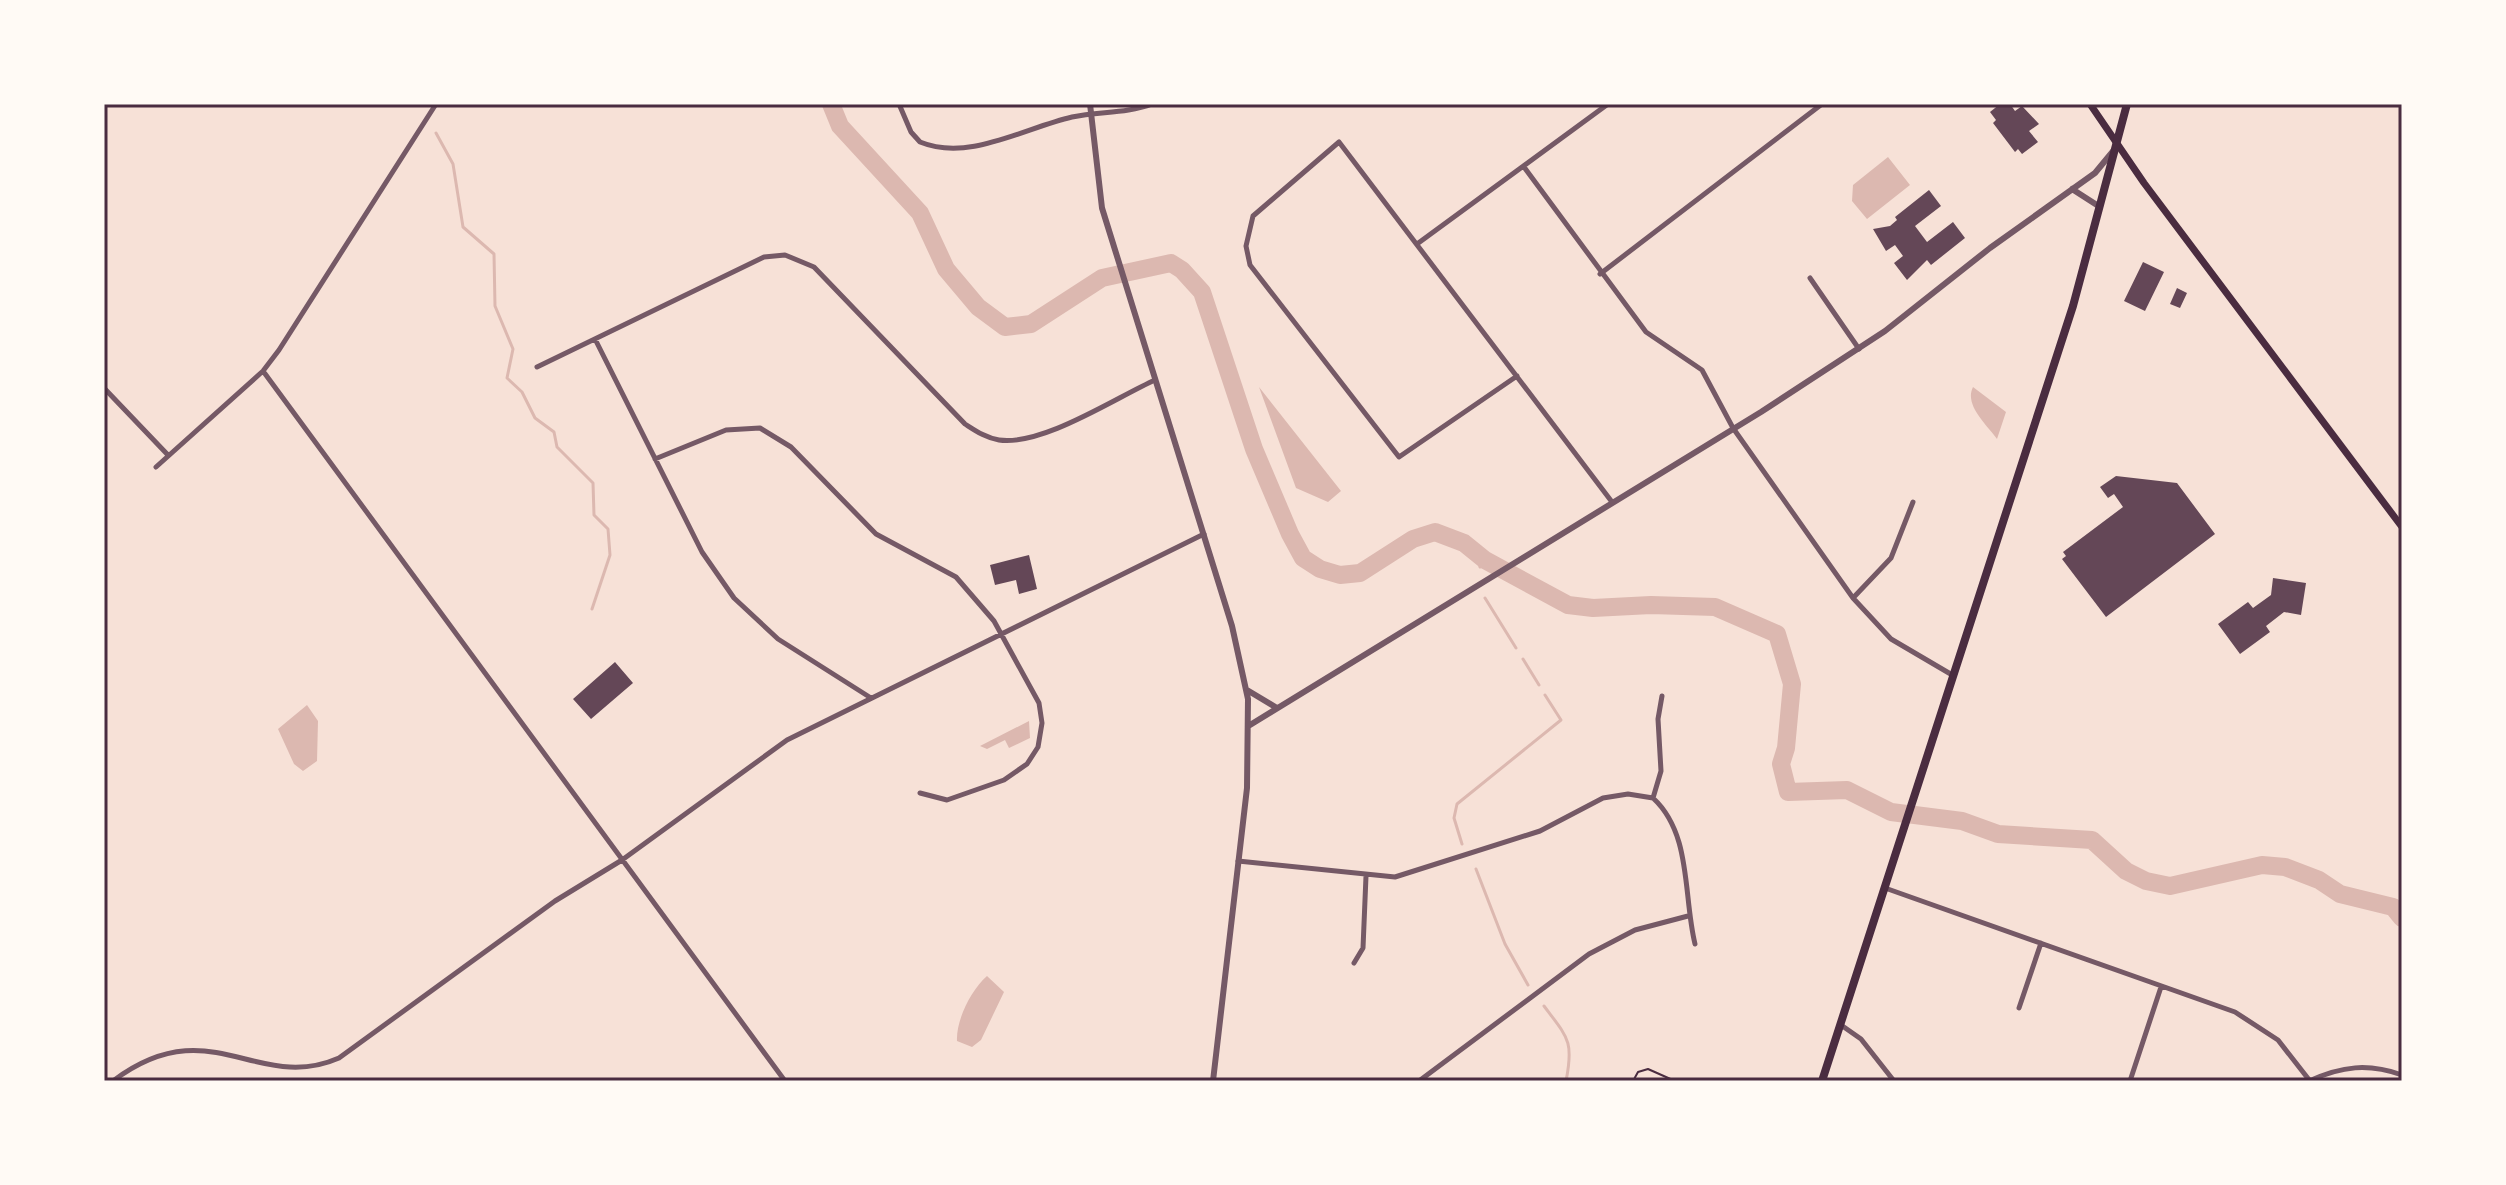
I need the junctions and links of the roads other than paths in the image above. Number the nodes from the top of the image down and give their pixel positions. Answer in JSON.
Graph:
{"nodes":[{"id":1,"x":436,"y":104,"type":"edge"},
{"id":2,"x":899,"y":104,"type":"edge"},
{"id":3,"x":1090,"y":104,"type":"edge"},
{"id":4,"x":1152,"y":104,"type":"edge"},
{"id":5,"x":1593,"y":104,"type":"edge"},
{"id":6,"x":1608,"y":104,"type":"edge"},
{"id":7,"x":1822,"y":104,"type":"edge"},
{"id":8,"x":2090,"y":104,"type":"edge"},
{"id":9,"x":2127,"y":104,"type":"edge"},
{"id":10,"x":1599,"y":111,"type":"junction"},
{"id":11,"x":1091,"y":114,"type":"junction"},
{"id":12,"x":2118,"y":144,"type":"junction"},
{"id":13,"x":1524,"y":167,"type":"junction"},
{"id":14,"x":2072,"y":189,"type":"junction"},
{"id":15,"x":2100,"y":207,"type":"junction"},
{"id":16,"x":1417,"y":244,"type":"junction"},
{"id":17,"x":1600,"y":274,"type":"junction"},
{"id":18,"x":1810,"y":278,"type":"dead end"},
{"id":19,"x":595,"y":339,"type":"junction"},
{"id":20,"x":1859,"y":349,"type":"junction"},
{"id":21,"x":537,"y":367,"type":"dead end"},
{"id":22,"x":263,"y":371,"type":"junction"},
{"id":23,"x":1517,"y":376,"type":"junction"},
{"id":24,"x":1155,"y":380,"type":"junction"},
{"id":25,"x":104,"y":388,"type":"edge"},
{"id":26,"x":1733,"y":428,"type":"junction"},
{"id":27,"x":167,"y":454,"type":"junction"},
{"id":28,"x":655,"y":459,"type":"junction"},
{"id":29,"x":156,"y":467,"type":"dead end"},
{"id":30,"x":1612,"y":502,"type":"junction"},
{"id":31,"x":1913,"y":502,"type":"dead end"},
{"id":32,"x":2402,"y":527,"type":"edge"},
{"id":33,"x":1204,"y":534,"type":"junction"},
{"id":34,"x":1853,"y":598,"type":"junction"},
{"id":35,"x":1002,"y":632,"type":"junction"},
{"id":36,"x":1954,"y":677,"type":"junction"},
{"id":37,"x":1247,"y":690,"type":"junction"},
{"id":38,"x":1662,"y":696,"type":"dead end"},
{"id":39,"x":871,"y":698,"type":"junction"},
{"id":40,"x":1277,"y":708,"type":"junction"},
{"id":41,"x":1250,"y":725,"type":"junction"},
{"id":42,"x":920,"y":793,"type":"dead end"},
{"id":43,"x":1653,"y":798,"type":"junction"},
{"id":44,"x":622,"y":860,"type":"junction"},
{"id":45,"x":1238,"y":861,"type":"junction"},
{"id":46,"x":1366,"y":876,"type":"junction"},
{"id":47,"x":1885,"y":888,"type":"junction"},
{"id":48,"x":1688,"y":916,"type":"junction"},
{"id":49,"x":2041,"y":943,"type":"junction"},
{"id":50,"x":1695,"y":944,"type":"dead end"},
{"id":51,"x":1354,"y":963,"type":"dead end"},
{"id":52,"x":2161,"y":987,"type":"junction"},
{"id":53,"x":2019,"y":1008,"type":"dead end"},
{"id":54,"x":1840,"y":1024,"type":"junction"},
{"id":55,"x":2402,"y":1075,"type":"edge"},
{"id":56,"x":113,"y":1081,"type":"edge"},
{"id":57,"x":785,"y":1081,"type":"edge"},
{"id":58,"x":1213,"y":1081,"type":"edge"},
{"id":59,"x":1419,"y":1081,"type":"edge"},
{"id":60,"x":1822,"y":1081,"type":"edge"},
{"id":61,"x":1894,"y":1081,"type":"edge"},
{"id":62,"x":2130,"y":1081,"type":"edge"},
{"id":63,"x":2310,"y":1081,"type":"edge"}],
"edges":[{"from":1,"to":22,"type":"street"},
{"from":2,"to":11,"type":"street"},
{"from":3,"to":11,"type":"street"},
{"from":4,"to":11,"type":"street"},
{"from":5,"to":10,"type":"street"},
{"from":6,"to":10,"type":"street"},
{"from":7,"to":17,"type":"street"},
{"from":8,"to":12,"type":"main road"},
{"from":9,"to":12,"type":"main road"},
{"from":10,"to":13,"type":"street"},
{"from":11,"to":24,"type":"street"},
{"from":12,"to":14,"type":"street"},
{"from":12,"to":15,"type":"main road"},
{"from":12,"to":32,"type":"main road"},
{"from":13,"to":16,"type":"street"},
{"from":13,"to":17,"type":"street"},
{"from":14,"to":15,"type":"street"},
{"from":14,"to":20,"type":"street"},
{"from":15,"to":36,"type":"main road"},
{"from":16,"to":23,"type":"street"},
{"from":16,"to":23,"type":"street"},
{"from":17,"to":26,"type":"street"},
{"from":18,"to":20,"type":"street"},
{"from":19,"to":21,"type":"street"},
{"from":19,"to":24,"type":"street"},
{"from":19,"to":28,"type":"street"},
{"from":20,"to":26,"type":"street"},
{"from":22,"to":27,"type":"street"},
{"from":22,"to":44,"type":"street"},
{"from":23,"to":30,"type":"street"},
{"from":24,"to":33,"type":"street"},
{"from":25,"to":27,"type":"street"},
{"from":26,"to":30,"type":"street"},
{"from":26,"to":34,"type":"street"},
{"from":27,"to":29,"type":"street"},
{"from":28,"to":35,"type":"street"},
{"from":28,"to":39,"type":"street"},
{"from":30,"to":40,"type":"street"},
{"from":31,"to":34,"type":"street"},
{"from":33,"to":35,"type":"street"},
{"from":33,"to":37,"type":"street"},
{"from":34,"to":36,"type":"street"},
{"from":35,"to":39,"type":"street"},
{"from":35,"to":42,"type":"street"},
{"from":36,"to":47,"type":"main road"},
{"from":37,"to":40,"type":"street"},
{"from":37,"to":41,"type":"street"},
{"from":38,"to":43,"type":"street"},
{"from":39,"to":44,"type":"street"},
{"from":40,"to":41,"type":"street"},
{"from":41,"to":45,"type":"street"},
{"from":43,"to":46,"type":"street"},
{"from":43,"to":48,"type":"street"},
{"from":44,"to":56,"type":"street"},
{"from":44,"to":57,"type":"street"},
{"from":45,"to":46,"type":"street"},
{"from":45,"to":58,"type":"street"},
{"from":46,"to":51,"type":"street"},
{"from":47,"to":49,"type":"street"},
{"from":47,"to":54,"type":"main road"},
{"from":48,"to":50,"type":"street"},
{"from":48,"to":59,"type":"street"},
{"from":49,"to":52,"type":"street"},
{"from":49,"to":53,"type":"street"},
{"from":52,"to":62,"type":"street"},
{"from":52,"to":63,"type":"street"},
{"from":54,"to":60,"type":"main road"},
{"from":54,"to":61,"type":"street"},
{"from":55,"to":63,"type":"street"}]}
